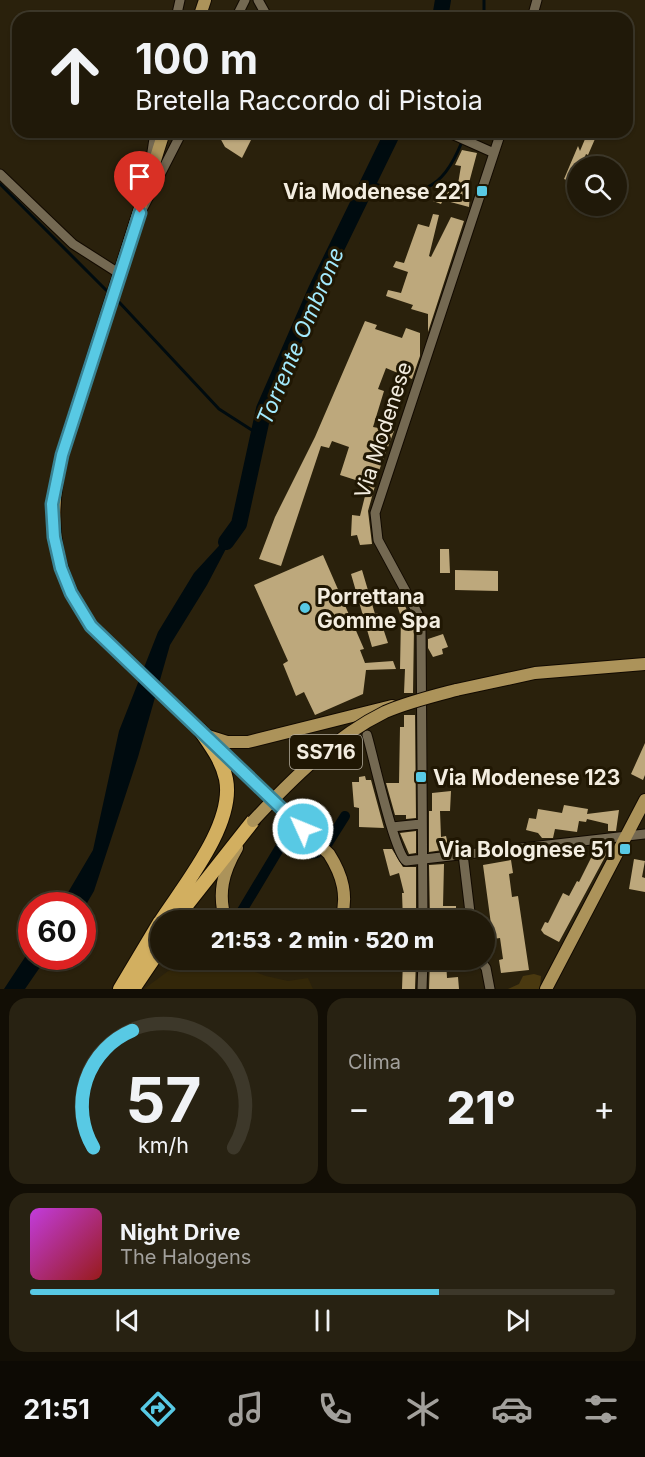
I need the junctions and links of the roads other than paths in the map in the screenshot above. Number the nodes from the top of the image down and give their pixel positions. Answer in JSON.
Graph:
{"nodes":[{"id":1,"x":154,"y":138,"type":"edge"},
{"id":2,"x":162,"y":138,"type":"edge"},
{"id":3,"x":179,"y":138,"type":"edge"},
{"id":4,"x":460,"y":138,"type":"edge"},
{"id":5,"x":499,"y":138,"type":"edge"},
{"id":6,"x":494,"y":153,"type":"junction"},
{"id":7,"x":0,"y":174,"type":"edge"},
{"id":8,"x":150,"y":176,"type":"junction"},
{"id":9,"x":140,"y":213,"type":"junction"},
{"id":10,"x":120,"y":274,"type":"junction"},
{"id":11,"x":645,"y":664,"type":"edge"},
{"id":12,"x":412,"y":702,"type":"junction"},
{"id":13,"x":200,"y":730,"type":"junction"},
{"id":14,"x":367,"y":735,"type":"dead end"},
{"id":15,"x":645,"y":800,"type":"edge"},
{"id":16,"x":253,"y":821,"type":"junction"},
{"id":17,"x":421,"y":824,"type":"junction"},
{"id":18,"x":392,"y":827,"type":"junction"},
{"id":19,"x":645,"y":834,"type":"edge"},
{"id":20,"x":627,"y":836,"type":"junction"},
{"id":21,"x":645,"y":841,"type":"edge"},
{"id":22,"x":463,"y":854,"type":"junction"},
{"id":23,"x":422,"y":861,"type":"junction"},
{"id":24,"x":192,"y":902,"type":"junction"},
{"id":25,"x":168,"y":910,"type":"edge"},
{"id":26,"x":184,"y":910,"type":"edge"},
{"id":27,"x":187,"y":910,"type":"edge"},
{"id":28,"x":224,"y":910,"type":"edge"},
{"id":29,"x":343,"y":910,"type":"edge"},
{"id":30,"x":423,"y":910,"type":"edge"},
{"id":31,"x":470,"y":910,"type":"edge"},
{"id":32,"x":150,"y":940,"type":"edge"},
{"id":33,"x":150,"y":953,"type":"edge"},
{"id":34,"x":150,"y":964,"type":"edge"},
{"id":35,"x":153,"y":970,"type":"edge"},
{"id":36,"x":423,"y":970,"type":"edge"},
{"id":37,"x":486,"y":970,"type":"edge"},
{"id":38,"x":121,"y":989,"type":"edge"},
{"id":39,"x":133,"y":989,"type":"edge"},
{"id":40,"x":422,"y":989,"type":"edge"},
{"id":41,"x":490,"y":989,"type":"edge"},
{"id":42,"x":546,"y":989,"type":"edge"}],
"edges":[{"from":1,"to":8,"type":"street"},
{"from":2,"to":8,"type":"main road"},
{"from":3,"to":9,"type":"street"},
{"from":4,"to":6,"type":"street"},
{"from":5,"to":6,"type":"street","name":"Via Modenese"},
{"from":6,"to":17,"type":"street","name":"Via Modenese"},
{"from":7,"to":10,"type":"street"},
{"from":8,"to":9,"type":"main road"},
{"from":9,"to":10,"type":"main road"},
{"from":10,"to":13,"type":"main road"},
{"from":11,"to":12,"type":"main road","number":"SS716","bridge":true},
{"from":12,"to":13,"type":"main road","bridge":true},
{"from":12,"to":16,"type":"main road","number":"SS716","bridge":true},
{"from":13,"to":25,"type":"highway"},
{"from":13,"to":29,"type":"main road"},
{"from":14,"to":18,"type":"street"},
{"from":15,"to":20,"type":"main road"},
{"from":16,"to":24,"type":"highway","number":"SS716"},
{"from":16,"to":28,"type":"main road"},
{"from":17,"to":18,"type":"street"},
{"from":17,"to":23,"type":"street","name":"Via Modenese"},
{"from":18,"to":23,"type":"street"},
{"from":19,"to":20,"type":"street"},
{"from":20,"to":21,"type":"street"},
{"from":20,"to":22,"type":"street"},
{"from":20,"to":42,"type":"main road"},
{"from":22,"to":23,"type":"street"},
{"from":22,"to":31,"type":"street"},
{"from":23,"to":30,"type":"street","name":"Via Modenese"},
{"from":24,"to":26,"type":"highway","number":"SS716"},
{"from":24,"to":27,"type":"highway","number":"SS716"},
{"from":32,"to":38,"type":"highway"},
{"from":33,"to":38,"type":"highway"},
{"from":34,"to":39,"type":"highway"},
{"from":35,"to":39,"type":"highway"},
{"from":36,"to":40,"type":"street"},
{"from":37,"to":41,"type":"street"}]}
